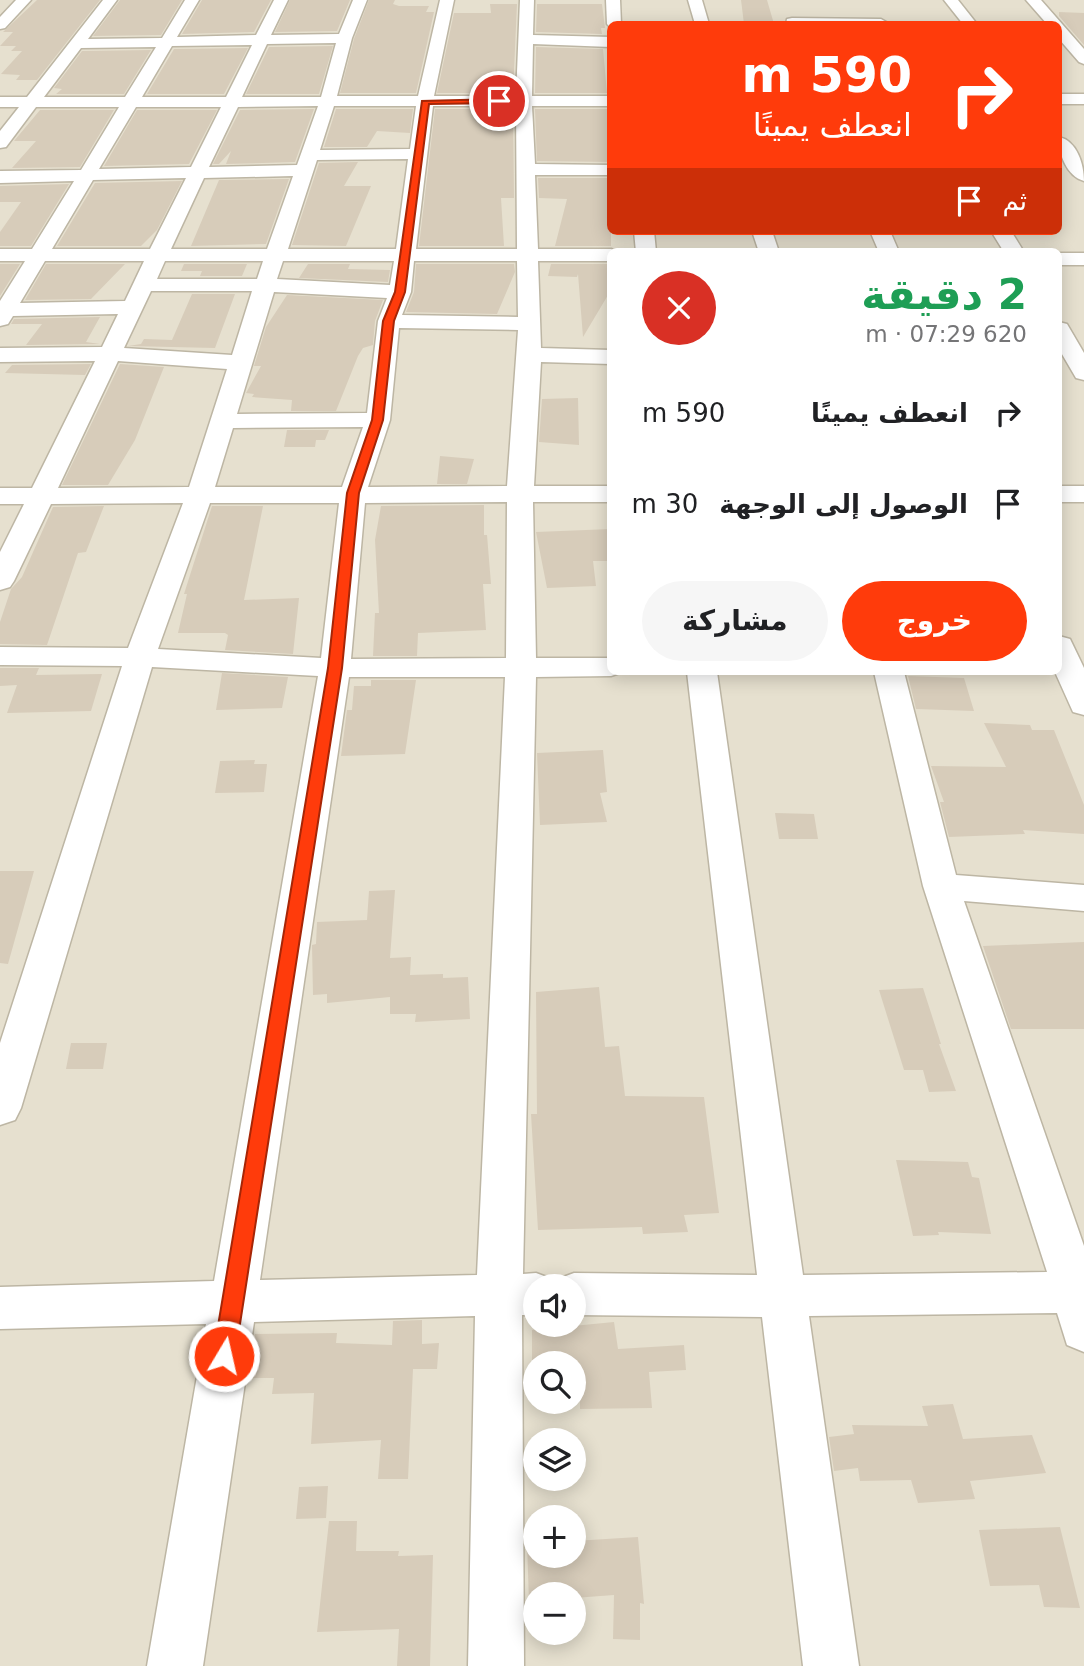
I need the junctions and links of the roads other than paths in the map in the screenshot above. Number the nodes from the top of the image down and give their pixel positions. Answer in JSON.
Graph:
{"nodes":[{"id":1,"x":24,"y":0,"type":"edge"},
{"id":2,"x":110,"y":0,"type":"edge"},
{"id":3,"x":192,"y":0,"type":"edge"},
{"id":4,"x":281,"y":0,"type":"edge"},
{"id":5,"x":360,"y":0,"type":"edge"},
{"id":6,"x":447,"y":0,"type":"edge"},
{"id":7,"x":527,"y":0,"type":"edge"},
{"id":8,"x":612,"y":0,"type":"edge"},
{"id":9,"x":695,"y":0,"type":"edge"},
{"id":10,"x":951,"y":0,"type":"edge"},
{"id":11,"x":1033,"y":0,"type":"edge"},
{"id":12,"x":790,"y":19,"type":"edge"},
{"id":13,"x":879,"y":20,"type":"edge"},
{"id":14,"x":614,"y":21,"type":"edge"},
{"id":15,"x":701,"y":21,"type":"edge"},
{"id":16,"x":968,"y":21,"type":"edge"},
{"id":17,"x":1051,"y":21,"type":"edge"},
{"id":18,"x":0,"y":25,"type":"edge"},
{"id":19,"x":1062,"y":33,"type":"edge"},
{"id":20,"x":345,"y":38,"type":"junction"},
{"id":21,"x":525,"y":39,"type":"junction"},
{"id":22,"x":259,"y":40,"type":"junction"},
{"id":23,"x":607,"y":42,"type":"edge"},
{"id":24,"x":76,"y":44,"type":"junction"},
{"id":25,"x":165,"y":44,"type":"junction"},
{"id":26,"x":1084,"y":59,"type":"edge"},
{"id":27,"x":1062,"y":99,"type":"edge"},
{"id":28,"x":1084,"y":99,"type":"edge"},
{"id":29,"x":131,"y":100,"type":"junction"},
{"id":30,"x":425,"y":101,"type":"junction"},
{"id":31,"x":524,"y":101,"type":"junction"},
{"id":32,"x":607,"y":101,"type":"edge"},
{"id":33,"x":0,"y":102,"type":"edge"},
{"id":34,"x":32,"y":102,"type":"junction"},
{"id":35,"x":231,"y":102,"type":"junction"},
{"id":36,"x":328,"y":102,"type":"junction"},
{"id":37,"x":0,"y":143,"type":"edge"},
{"id":38,"x":1062,"y":148,"type":"edge"},
{"id":39,"x":418,"y":154,"type":"junction"},
{"id":40,"x":306,"y":162,"type":"junction"},
{"id":41,"x":526,"y":169,"type":"junction"},
{"id":42,"x":607,"y":170,"type":"edge"},
{"id":43,"x":196,"y":172,"type":"junction"},
{"id":44,"x":87,"y":175,"type":"junction"},
{"id":45,"x":0,"y":177,"type":"edge"},
{"id":46,"x":1080,"y":182,"type":"edge"},
{"id":47,"x":0,"y":255,"type":"edge"},
{"id":48,"x":37,"y":255,"type":"junction"},
{"id":49,"x":156,"y":255,"type":"junction"},
{"id":50,"x":277,"y":255,"type":"junction"},
{"id":51,"x":405,"y":255,"type":"junction"},
{"id":52,"x":607,"y":255,"type":"edge"},
{"id":53,"x":529,"y":256,"type":"junction"},
{"id":54,"x":1062,"y":259,"type":"edge"},
{"id":55,"x":1084,"y":260,"type":"edge"},
{"id":56,"x":141,"y":285,"type":"junction"},
{"id":57,"x":265,"y":285,"type":"junction"},
{"id":58,"x":131,"y":307,"type":"junction"},
{"id":59,"x":394,"y":307,"type":"junction"},
{"id":60,"x":2,"y":314,"type":"edge"},
{"id":61,"x":1062,"y":334,"type":"edge"},
{"id":62,"x":529,"y":340,"type":"junction"},
{"id":63,"x":111,"y":354,"type":"junction"},
{"id":64,"x":0,"y":355,"type":"edge"},
{"id":65,"x":607,"y":356,"type":"edge"},
{"id":66,"x":242,"y":363,"type":"junction"},
{"id":67,"x":1084,"y":373,"type":"edge"},
{"id":68,"x":377,"y":420,"type":"junction"},
{"id":69,"x":223,"y":421,"type":"junction"},
{"id":70,"x":353,"y":493,"type":"junction"},
{"id":71,"x":520,"y":494,"type":"junction"},
{"id":72,"x":607,"y":494,"type":"edge"},
{"id":73,"x":1062,"y":494,"type":"edge"},
{"id":74,"x":1084,"y":494,"type":"edge"},
{"id":75,"x":40,"y":495,"type":"junction"},
{"id":76,"x":0,"y":496,"type":"edge"},
{"id":77,"x":199,"y":496,"type":"junction"},
{"id":78,"x":0,"y":581,"type":"edge"},
{"id":79,"x":0,"y":656,"type":"edge"},
{"id":80,"x":140,"y":657,"type":"junction"},
{"id":81,"x":1067,"y":661,"type":"edge"},
{"id":82,"x":521,"y":667,"type":"junction"},
{"id":83,"x":607,"y":667,"type":"edge"},
{"id":84,"x":335,"y":668,"type":"junction"},
{"id":85,"x":702,"y":675,"type":"edge"},
{"id":86,"x":890,"y":675,"type":"edge"},
{"id":87,"x":1084,"y":705,"type":"edge"},
{"id":88,"x":941,"y":886,"type":"junction"},
{"id":89,"x":1084,"y":898,"type":"edge"},
{"id":90,"x":0,"y":1108,"type":"edge"},
{"id":91,"x":517,"y":1294,"type":"edge"},
{"id":92,"x":586,"y":1294,"type":"edge"},
{"id":93,"x":784,"y":1296,"type":"junction"},
{"id":94,"x":232,"y":1304,"type":"junction"},
{"id":95,"x":1082,"y":1305,"type":"edge"},
{"id":96,"x":0,"y":1308,"type":"edge"},
{"id":97,"x":175,"y":1666,"type":"edge"},
{"id":98,"x":496,"y":1666,"type":"edge"},
{"id":99,"x":831,"y":1666,"type":"edge"}],
"edges":[{"from":1,"to":18,"type":"street"},
{"from":2,"to":24,"type":"street"},
{"from":3,"to":25,"type":"street"},
{"from":4,"to":22,"type":"street"},
{"from":5,"to":20,"type":"street"},
{"from":6,"to":30,"type":"street"},
{"from":7,"to":21,"type":"street"},
{"from":8,"to":14,"type":"street"},
{"from":9,"to":15,"type":"street"},
{"from":10,"to":16,"type":"street"},
{"from":11,"to":17,"type":"street"},
{"from":12,"to":13,"type":"street"},
{"from":19,"to":26,"type":"street"},
{"from":20,"to":22,"type":"street"},
{"from":20,"to":36,"type":"street"},
{"from":21,"to":23,"type":"street"},
{"from":21,"to":31,"type":"street"},
{"from":22,"to":25,"type":"street"},
{"from":22,"to":35,"type":"street"},
{"from":24,"to":25,"type":"street"},
{"from":24,"to":34,"type":"street"},
{"from":25,"to":29,"type":"street"},
{"from":27,"to":28,"type":"street"},
{"from":29,"to":34,"type":"street"},
{"from":29,"to":35,"type":"street"},
{"from":29,"to":44,"type":"street"},
{"from":30,"to":31,"type":"street"},
{"from":30,"to":36,"type":"street"},
{"from":30,"to":39,"type":"street"},
{"from":31,"to":32,"type":"street"},
{"from":31,"to":41,"type":"street"},
{"from":33,"to":34,"type":"street"},
{"from":34,"to":37,"type":"street"},
{"from":35,"to":36,"type":"street"},
{"from":35,"to":43,"type":"street"},
{"from":36,"to":40,"type":"street"},
{"from":38,"to":46,"type":"street"},
{"from":39,"to":40,"type":"street"},
{"from":39,"to":51,"type":"street"},
{"from":40,"to":43,"type":"street"},
{"from":40,"to":50,"type":"street"},
{"from":41,"to":42,"type":"street"},
{"from":41,"to":53,"type":"street"},
{"from":43,"to":44,"type":"street"},
{"from":43,"to":49,"type":"street"},
{"from":44,"to":45,"type":"street"},
{"from":44,"to":48,"type":"street"},
{"from":47,"to":48,"type":"street"},
{"from":48,"to":49,"type":"street"},
{"from":48,"to":60,"type":"street"},
{"from":49,"to":50,"type":"street"},
{"from":49,"to":56,"type":"street"},
{"from":50,"to":51,"type":"street"},
{"from":50,"to":57,"type":"street"},
{"from":51,"to":53,"type":"street"},
{"from":51,"to":59,"type":"street"},
{"from":52,"to":53,"type":"street"},
{"from":53,"to":62,"type":"street"},
{"from":54,"to":55,"type":"street"},
{"from":56,"to":57,"type":"street"},
{"from":56,"to":58,"type":"street"},
{"from":57,"to":59,"type":"street"},
{"from":57,"to":66,"type":"street"},
{"from":58,"to":60,"type":"street"},
{"from":58,"to":63,"type":"street"},
{"from":59,"to":62,"type":"street"},
{"from":59,"to":68,"type":"street"},
{"from":61,"to":67,"type":"street"},
{"from":62,"to":65,"type":"street"},
{"from":62,"to":71,"type":"street"},
{"from":63,"to":64,"type":"street"},
{"from":63,"to":66,"type":"street"},
{"from":63,"to":75,"type":"street"},
{"from":66,"to":69,"type":"street"},
{"from":68,"to":69,"type":"street"},
{"from":68,"to":70,"type":"street"},
{"from":69,"to":77,"type":"street"},
{"from":70,"to":71,"type":"street"},
{"from":70,"to":77,"type":"street"},
{"from":70,"to":84,"type":"street"},
{"from":71,"to":72,"type":"street"},
{"from":71,"to":82,"type":"street"},
{"from":73,"to":74,"type":"street"},
{"from":75,"to":76,"type":"street"},
{"from":75,"to":77,"type":"street"},
{"from":75,"to":78,"type":"street"},
{"from":77,"to":80,"type":"street"},
{"from":79,"to":80,"type":"street"},
{"from":80,"to":84,"type":"street"},
{"from":80,"to":90,"type":"street"},
{"from":81,"to":87,"type":"street"},
{"from":82,"to":83,"type":"street"},
{"from":82,"to":84,"type":"street"},
{"from":82,"to":91,"type":"street"},
{"from":84,"to":94,"type":"street"},
{"from":85,"to":93,"type":"street"},
{"from":86,"to":88,"type":"street"},
{"from":88,"to":89,"type":"street"},
{"from":88,"to":95,"type":"street"},
{"from":91,"to":94,"type":"street"},
{"from":91,"to":98,"type":"street"},
{"from":92,"to":93,"type":"street"},
{"from":93,"to":95,"type":"street"},
{"from":93,"to":99,"type":"street"},
{"from":94,"to":96,"type":"street"},
{"from":94,"to":97,"type":"street"}]}
